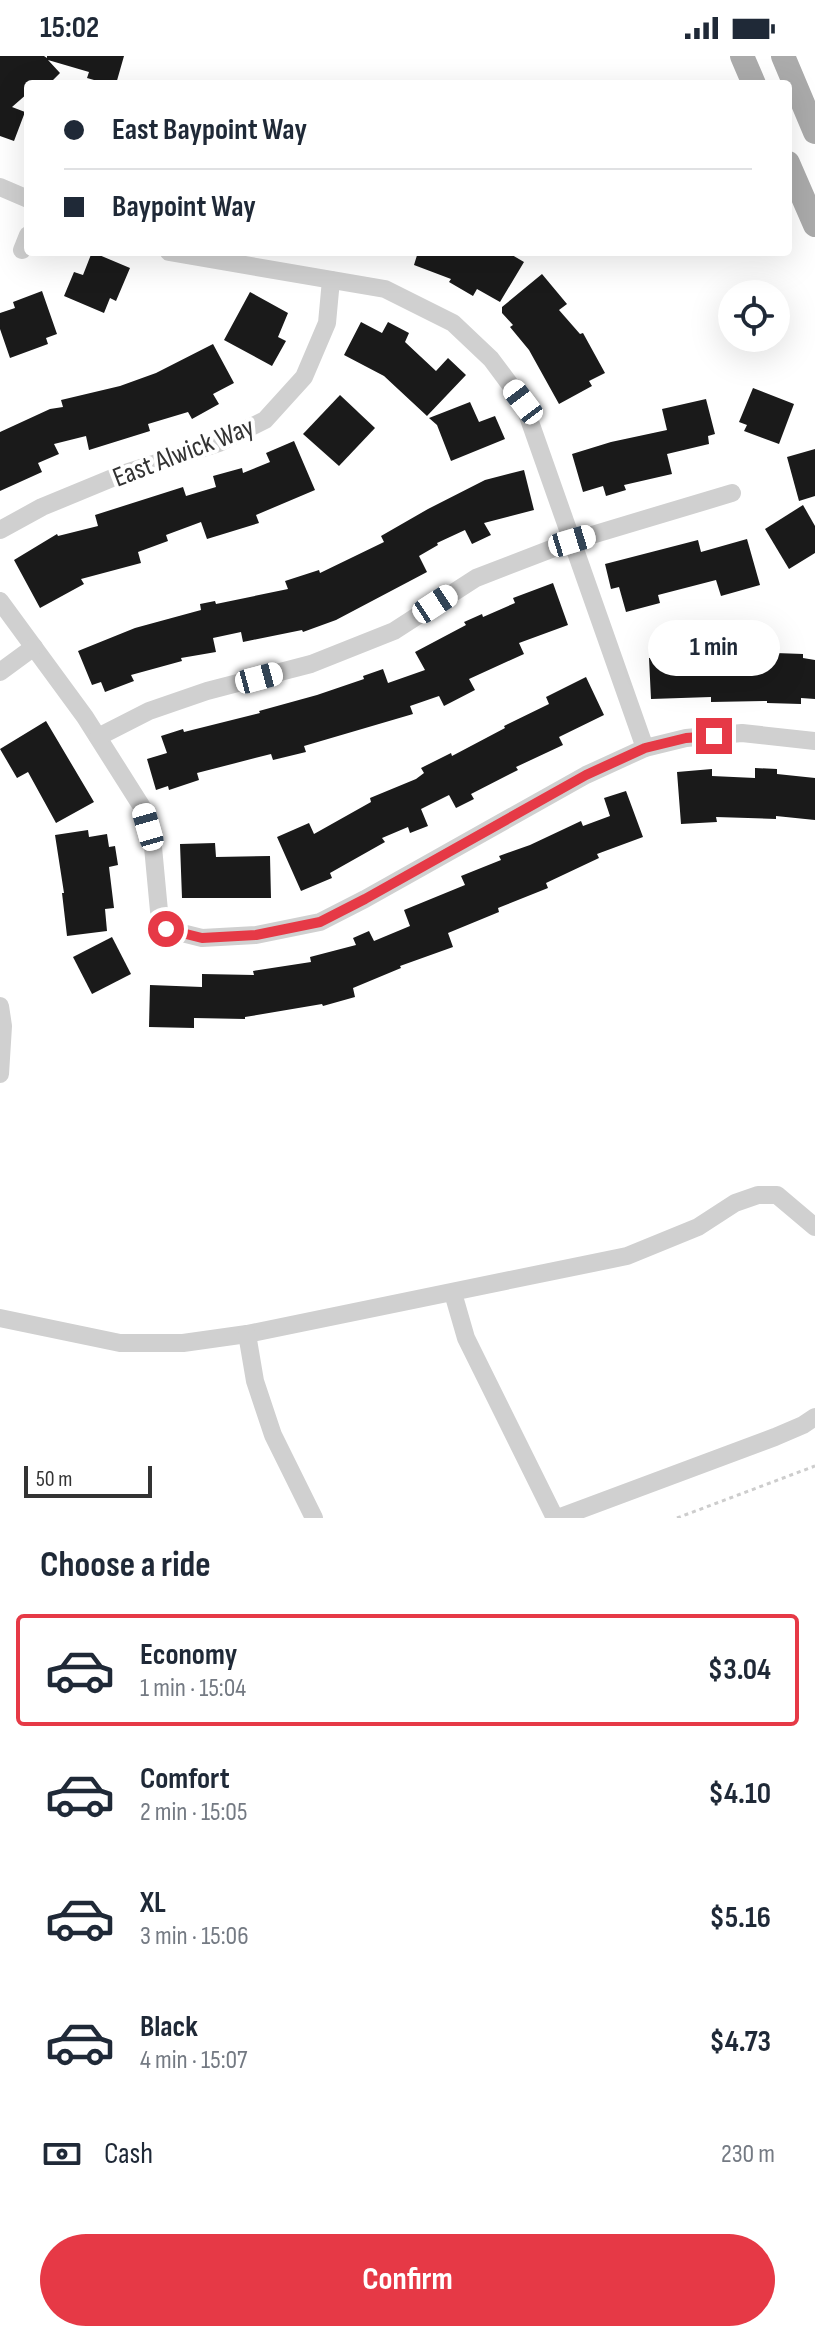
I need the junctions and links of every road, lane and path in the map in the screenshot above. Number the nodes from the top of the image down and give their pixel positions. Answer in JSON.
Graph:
{"nodes":[{"id":1,"x":742,"y":56,"type":"edge"},
{"id":2,"x":783,"y":56,"type":"edge"},
{"id":3,"x":752,"y":80,"type":"edge"},
{"id":4,"x":815,"y":132,"type":"edge"},
{"id":5,"x":792,"y":172,"type":"edge"},
{"id":6,"x":0,"y":187,"type":"edge"},
{"id":7,"x":24,"y":197,"type":"edge"},
{"id":8,"x":815,"y":225,"type":"edge"},
{"id":9,"x":192,"y":256,"type":"edge"},
{"id":10,"x":331,"y":280,"type":"junction"},
{"id":11,"x":732,"y":493,"type":"dead end"},
{"id":12,"x":0,"y":530,"type":"edge"},
{"id":13,"x":572,"y":541,"type":"junction"},
{"id":14,"x":0,"y":601,"type":"edge"},
{"id":15,"x":34,"y":647,"type":"junction"},
{"id":16,"x":0,"y":672,"type":"edge"},
{"id":17,"x":98,"y":737,"type":"junction"},
{"id":18,"x":815,"y":741,"type":"edge"},
{"id":19,"x":645,"y":748,"type":"junction"},
{"id":20,"x":0,"y":1006,"type":"edge"},
{"id":21,"x":0,"y":1074,"type":"edge"},
{"id":22,"x":815,"y":1227,"type":"edge"},
{"id":23,"x":453,"y":1293,"type":"junction"},
{"id":24,"x":0,"y":1318,"type":"edge"},
{"id":25,"x":247,"y":1334,"type":"junction"},
{"id":26,"x":815,"y":1417,"type":"edge"},
{"id":27,"x":815,"y":1466,"type":"edge"},
{"id":28,"x":314,"y":1518,"type":"edge"},
{"id":29,"x":557,"y":1518,"type":"edge"},
{"id":30,"x":677,"y":1518,"type":"edge"}],
"edges":[{"from":1,"to":3,"type":"main road"},
{"from":2,"to":4,"type":"main road"},
{"from":5,"to":8,"type":"main road"},
{"from":6,"to":7,"type":"street"},
{"from":9,"to":10,"type":"street"},
{"from":10,"to":12,"type":"street","name":"East Alwick Way"},
{"from":10,"to":13,"type":"street"},
{"from":11,"to":13,"type":"street"},
{"from":13,"to":17,"type":"street"},
{"from":13,"to":19,"type":"street"},
{"from":14,"to":15,"type":"street"},
{"from":15,"to":16,"type":"street"},
{"from":15,"to":17,"type":"street"},
{"from":17,"to":19,"type":"street"},
{"from":18,"to":19,"type":"street"},
{"from":20,"to":21,"type":"street"},
{"from":22,"to":23,"type":"street"},
{"from":23,"to":25,"type":"street"},
{"from":23,"to":29,"type":"street"},
{"from":24,"to":25,"type":"street"},
{"from":25,"to":28,"type":"street"},
{"from":26,"to":29,"type":"street"},
{"from":27,"to":30,"type":"path"}]}
